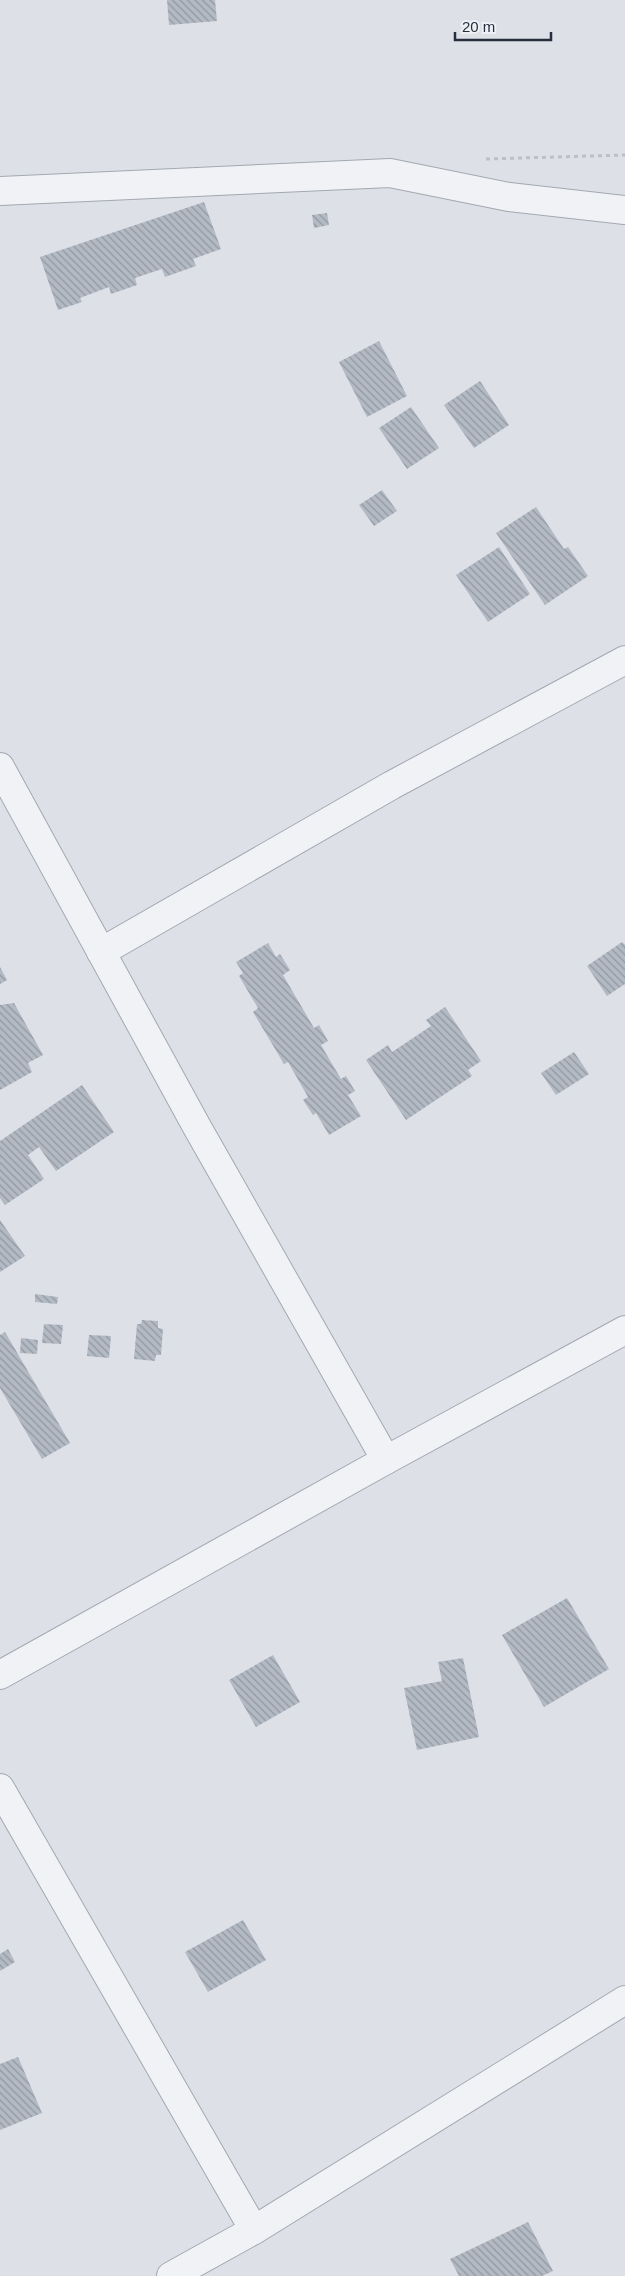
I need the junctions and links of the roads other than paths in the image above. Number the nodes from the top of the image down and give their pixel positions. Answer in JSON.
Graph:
{"nodes":[{"id":1,"x":0,"y":191,"type":"edge"},
{"id":2,"x":625,"y":210,"type":"edge"},
{"id":3,"x":625,"y":660,"type":"edge"},
{"id":4,"x":0,"y":767,"type":"edge"},
{"id":5,"x":101,"y":952,"type":"junction"},
{"id":6,"x":625,"y":1330,"type":"edge"},
{"id":7,"x":386,"y":1460,"type":"junction"},
{"id":8,"x":0,"y":1675,"type":"edge"},
{"id":9,"x":0,"y":1788,"type":"edge"},
{"id":10,"x":625,"y":2000,"type":"edge"},
{"id":11,"x":254,"y":2230,"type":"junction"},
{"id":12,"x":171,"y":2276,"type":"edge"}],
"edges":[{"from":1,"to":2,"type":"street"},
{"from":3,"to":5,"type":"street"},
{"from":4,"to":5,"type":"street"},
{"from":5,"to":7,"type":"street"},
{"from":6,"to":7,"type":"street"},
{"from":7,"to":8,"type":"street"},
{"from":9,"to":11,"type":"street"},
{"from":10,"to":11,"type":"street"},
{"from":11,"to":12,"type":"street"}]}
